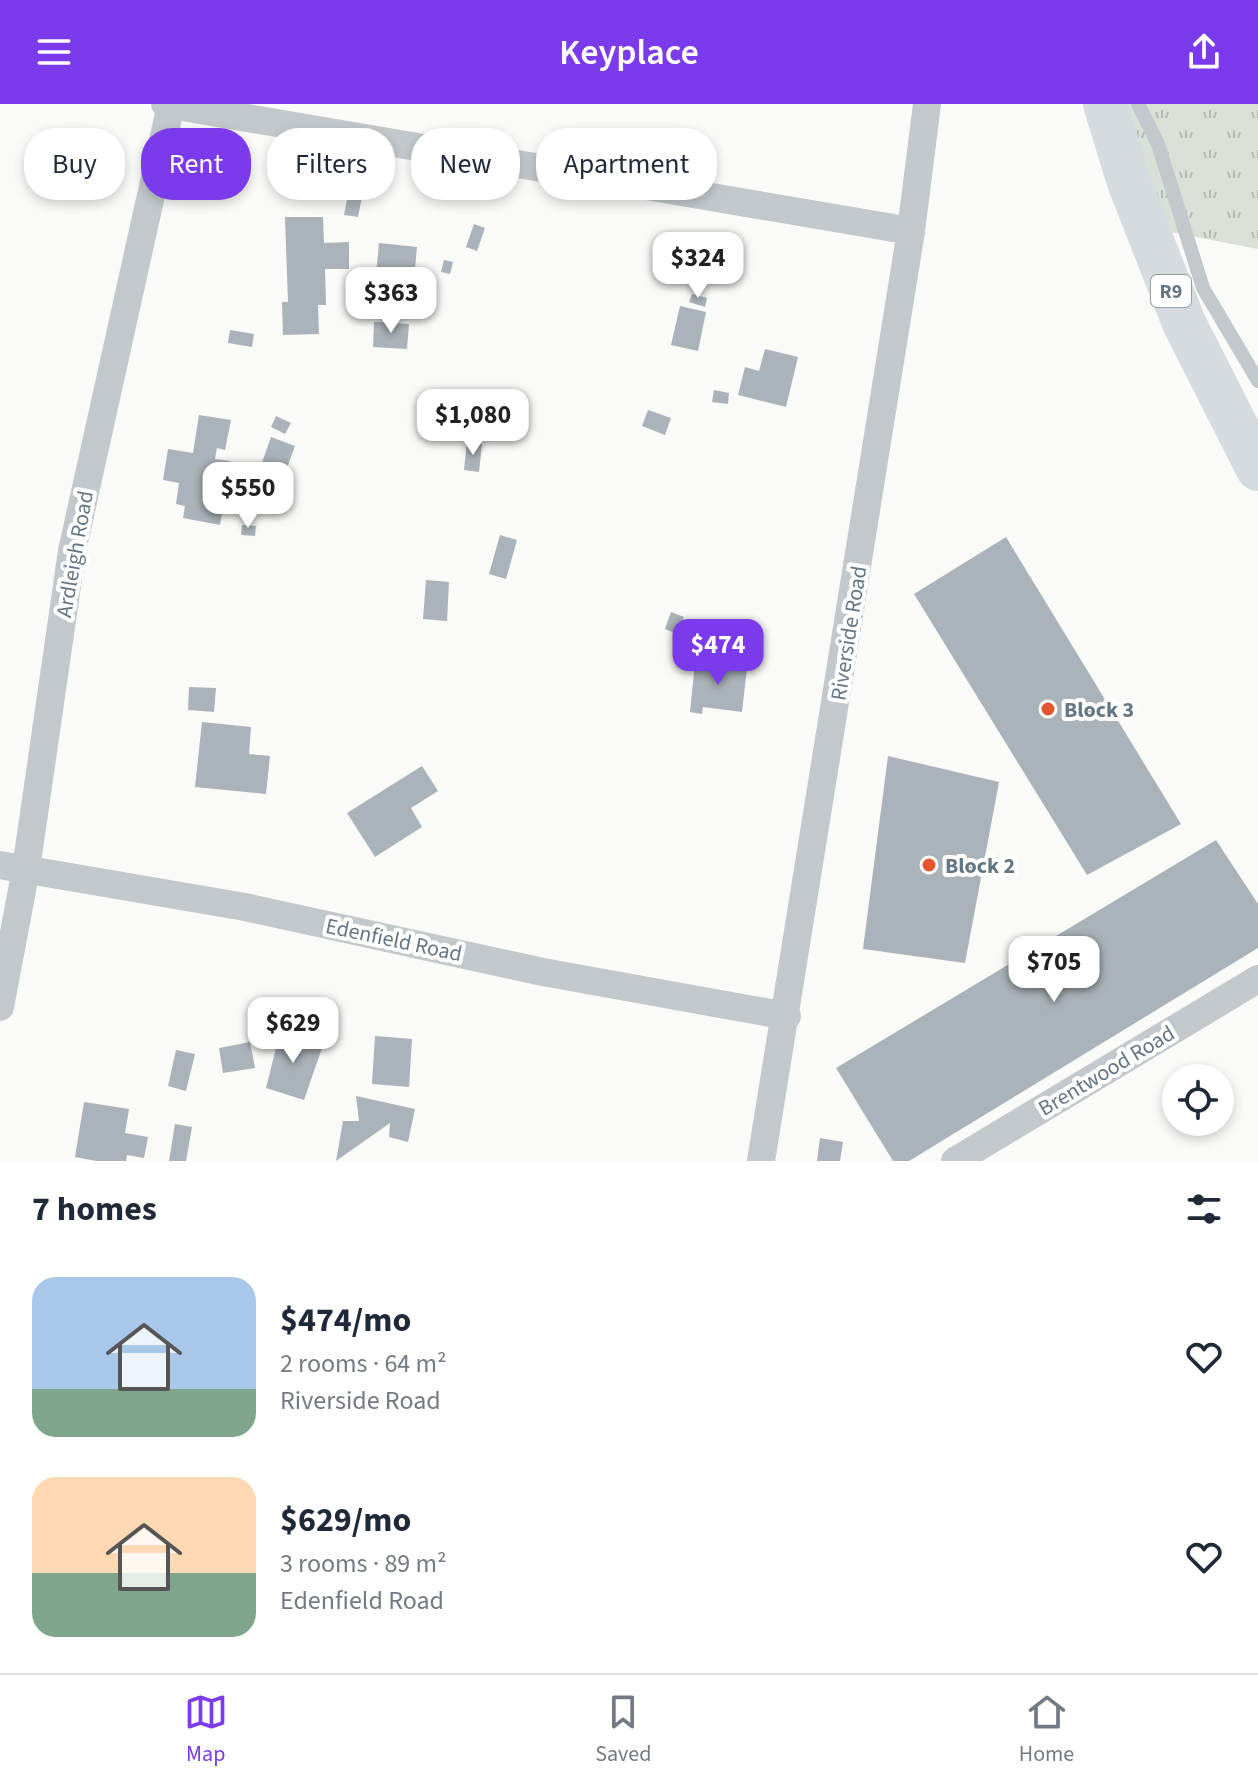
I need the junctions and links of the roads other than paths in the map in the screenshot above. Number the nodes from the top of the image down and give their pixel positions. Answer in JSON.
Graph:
{"nodes":[{"id":1,"x":169,"y":104,"type":"edge"},
{"id":2,"x":927,"y":104,"type":"edge"},
{"id":3,"x":1105,"y":104,"type":"edge"},
{"id":4,"x":1138,"y":104,"type":"edge"},
{"id":5,"x":911,"y":231,"type":"junction"},
{"id":6,"x":1258,"y":381,"type":"edge"},
{"id":7,"x":1257,"y":463,"type":"edge"},
{"id":8,"x":13,"y":867,"type":"edge"},
{"id":9,"x":1258,"y":979,"type":"edge"},
{"id":10,"x":0,"y":1007,"type":"edge"},
{"id":11,"x":787,"y":1016,"type":"junction"},
{"id":12,"x":761,"y":1161,"type":"edge"},
{"id":13,"x":955,"y":1161,"type":"edge"}],
"edges":[{"from":1,"to":5,"type":"street"},
{"from":1,"to":8,"type":"street","name":"Ardleigh Road"},
{"from":2,"to":5,"type":"street","name":"Riverside Road"},
{"from":3,"to":7,"type":"highway","number":"R9"},
{"from":4,"to":6,"type":"lane"},
{"from":5,"to":11,"type":"street","name":"Riverside Road"},
{"from":8,"to":10,"type":"street","name":"Ardleigh Road"},
{"from":8,"to":11,"type":"street","name":"Edenfield Road"},
{"from":9,"to":13,"type":"street","name":"Brentwood Road"},
{"from":11,"to":12,"type":"street","name":"Riverside Road"}]}
